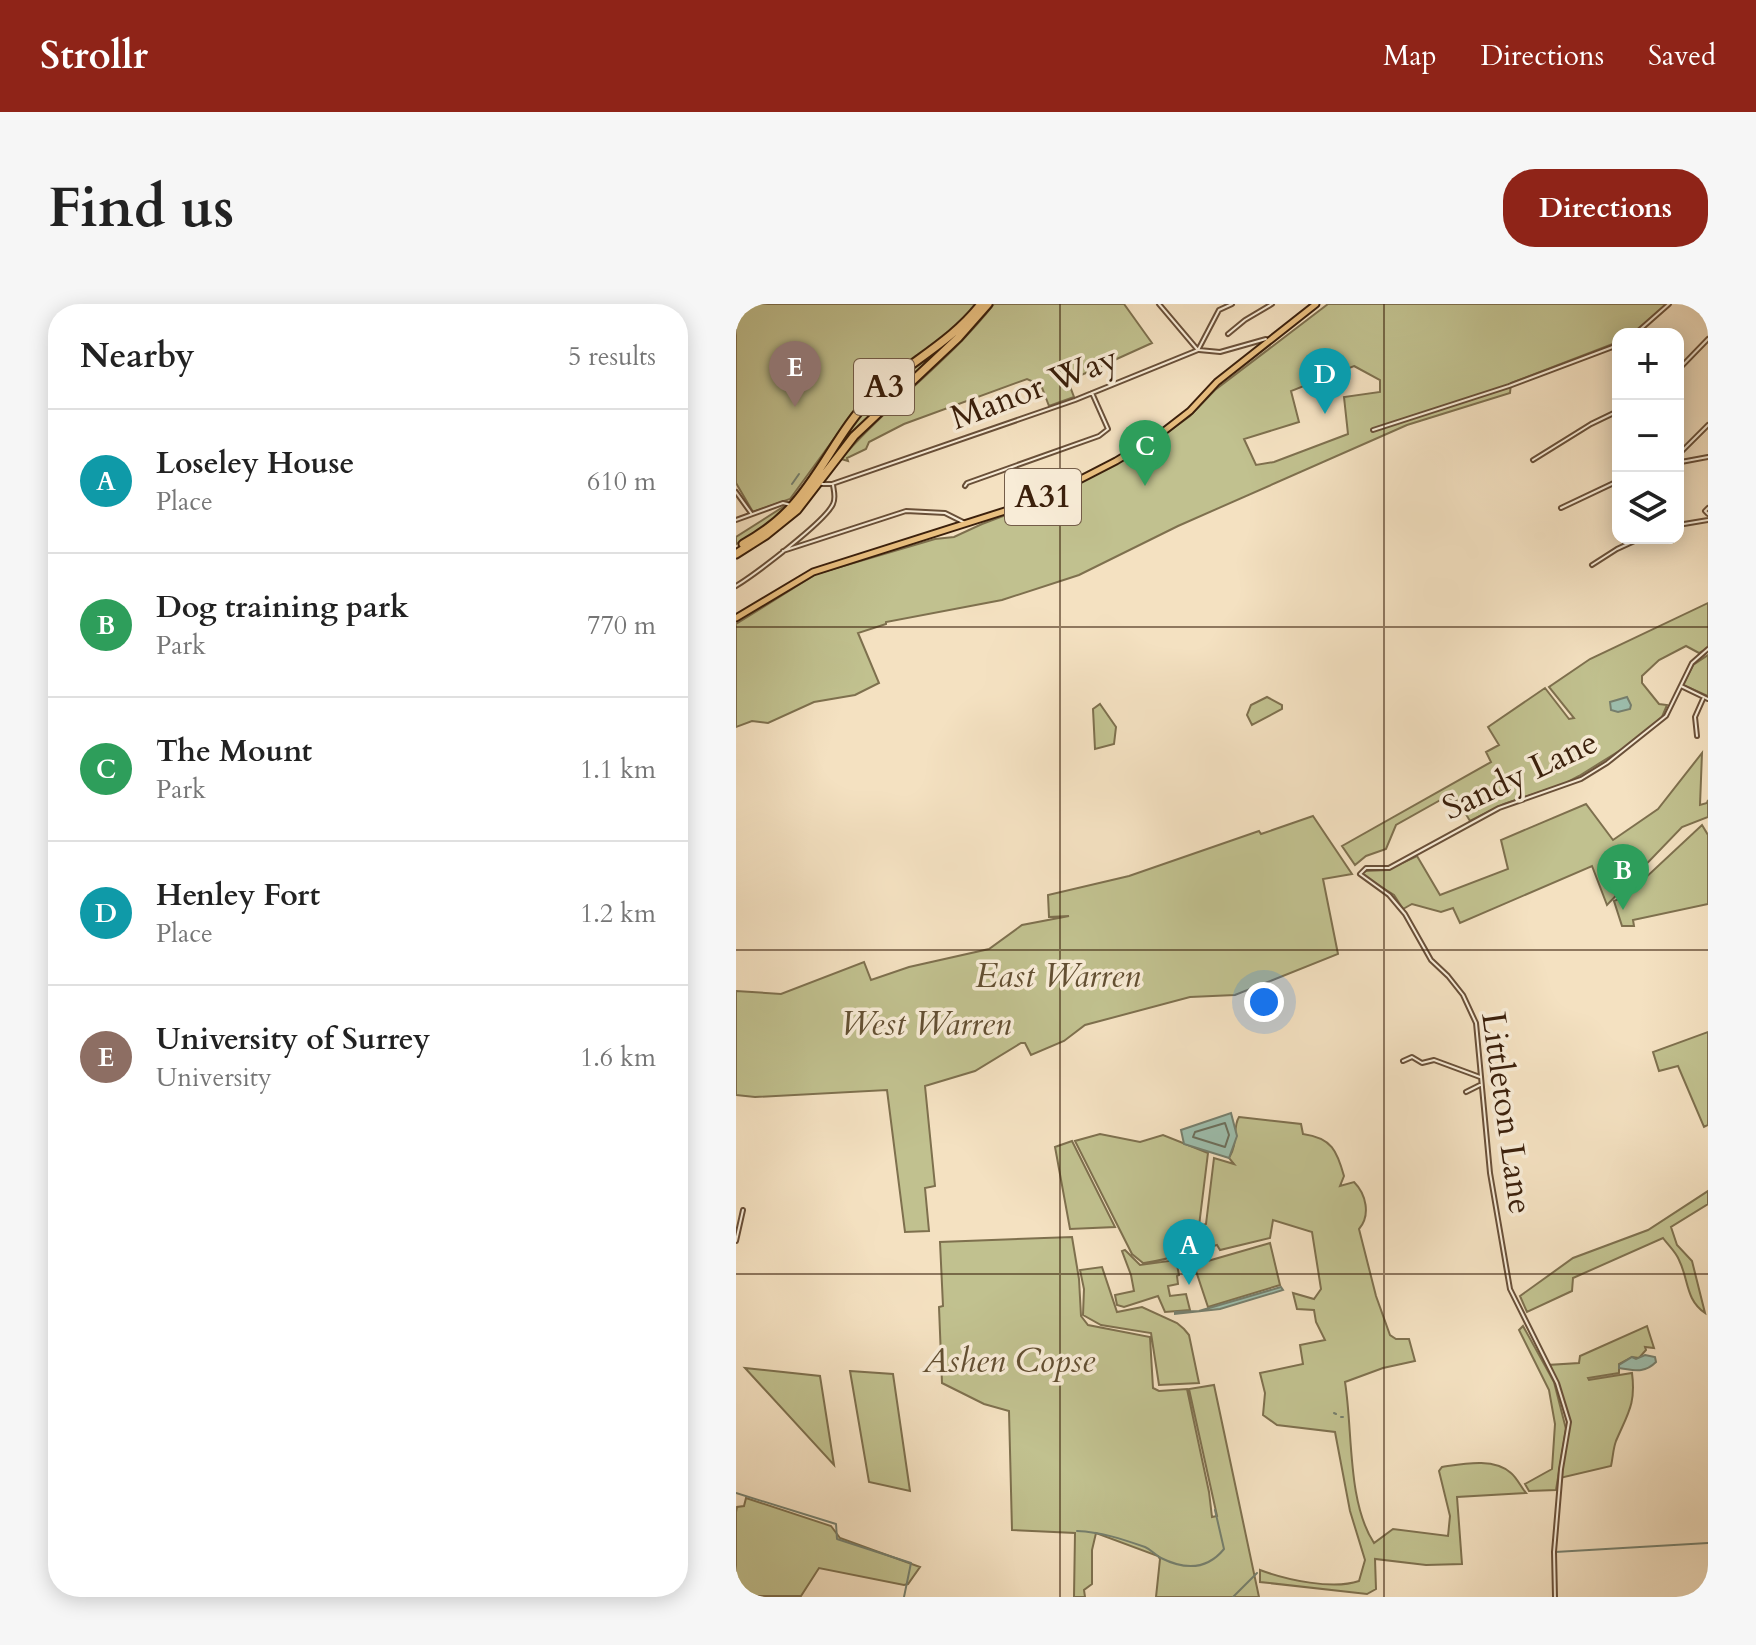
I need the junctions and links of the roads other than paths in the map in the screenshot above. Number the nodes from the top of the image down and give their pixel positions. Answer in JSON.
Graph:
{"nodes":[{"id":1,"x":981,"y":304,"type":"edge"},
{"id":2,"x":988,"y":304,"type":"edge"},
{"id":3,"x":1159,"y":304,"type":"edge"},
{"id":4,"x":1232,"y":304,"type":"edge"},
{"id":5,"x":1272,"y":304,"type":"edge"},
{"id":6,"x":1316,"y":304,"type":"edge"},
{"id":7,"x":1669,"y":304,"type":"edge"},
{"id":8,"x":1221,"y":306,"type":"edge"},
{"id":9,"x":1642,"y":328,"type":"edge"},
{"id":10,"x":1228,"y":334,"type":"dead end"},
{"id":11,"x":1708,"y":339,"type":"edge"},
{"id":12,"x":1268,"y":340,"type":"junction"},
{"id":13,"x":1612,"y":347,"type":"edge"},
{"id":14,"x":1198,"y":350,"type":"junction"},
{"id":15,"x":1684,"y":364,"type":"edge"},
{"id":16,"x":1092,"y":393,"type":"junction"},
{"id":17,"x":1612,"y":414,"type":"edge"},
{"id":18,"x":1708,"y":425,"type":"edge"},
{"id":19,"x":1373,"y":430,"type":"dead end"},
{"id":20,"x":1684,"y":451,"type":"edge"},
{"id":21,"x":1708,"y":457,"type":"edge"},
{"id":22,"x":1533,"y":460,"type":"dead end"},
{"id":23,"x":1684,"y":461,"type":"edge"},
{"id":24,"x":820,"y":483,"type":"junction"},
{"id":25,"x":832,"y":484,"type":"junction"},
{"id":26,"x":1612,"y":484,"type":"edge"},
{"id":27,"x":965,"y":486,"type":"dead end"},
{"id":28,"x":736,"y":492,"type":"edge"},
{"id":29,"x":794,"y":508,"type":"junction"},
{"id":30,"x":1561,"y":508,"type":"dead end"},
{"id":31,"x":1708,"y":508,"type":"edge"},
{"id":32,"x":752,"y":514,"type":"junction"},
{"id":33,"x":1708,"y":514,"type":"edge"},
{"id":34,"x":736,"y":520,"type":"edge"},
{"id":35,"x":1708,"y":520,"type":"edge"},
{"id":36,"x":1684,"y":524,"type":"edge"},
{"id":37,"x":966,"y":525,"type":"junction"},
{"id":38,"x":794,"y":541,"type":"junction"},
{"id":39,"x":1628,"y":544,"type":"edge"},
{"id":40,"x":797,"y":547,"type":"junction"},
{"id":41,"x":736,"y":551,"type":"edge"},
{"id":42,"x":783,"y":551,"type":"junction"},
{"id":43,"x":1592,"y":565,"type":"dead end"},
{"id":44,"x":736,"y":586,"type":"edge"},
{"id":45,"x":736,"y":618,"type":"edge"},
{"id":46,"x":1708,"y":649,"type":"edge"},
{"id":47,"x":1680,"y":685,"type":"junction"},
{"id":48,"x":1706,"y":699,"type":"edge"},
{"id":49,"x":1697,"y":736,"type":"dead end"},
{"id":50,"x":1360,"y":874,"type":"joint"},
{"id":51,"x":1403,"y":1061,"type":"dead end"},
{"id":52,"x":1481,"y":1077,"type":"junction"},
{"id":53,"x":1481,"y":1085,"type":"junction"},
{"id":54,"x":1466,"y":1092,"type":"dead end"},
{"id":55,"x":743,"y":1210,"type":"dead end"},
{"id":56,"x":736,"y":1241,"type":"edge"},
{"id":57,"x":1555,"y":1597,"type":"edge"}],
"edges":[{"from":1,"to":29,"type":"highway","number":"A3"},
{"from":2,"to":24,"type":"highway","number":"A3"},
{"from":3,"to":14,"type":"street"},
{"from":4,"to":8,"type":"street"},
{"from":5,"to":10,"type":"street"},
{"from":6,"to":12,"type":"main road","number":"A31"},
{"from":7,"to":9,"type":"street"},
{"from":8,"to":14,"type":"street"},
{"from":11,"to":15,"type":"street"},
{"from":12,"to":14,"type":"street","name":"Manor Way"},
{"from":12,"to":37,"type":"main road","number":"A31"},
{"from":13,"to":19,"type":"street"},
{"from":14,"to":16,"type":"street","name":"Manor Way"},
{"from":16,"to":25,"type":"street","name":"Manor Way"},
{"from":16,"to":27,"type":"street"},
{"from":17,"to":22,"type":"street"},
{"from":18,"to":20,"type":"street"},
{"from":21,"to":23,"type":"street"},
{"from":24,"to":25,"type":"street","name":"Manor Way"},
{"from":24,"to":29,"type":"highway","number":"A3"},
{"from":25,"to":38,"type":"street"},
{"from":26,"to":30,"type":"street"},
{"from":28,"to":32,"type":"street"},
{"from":29,"to":32,"type":"street"},
{"from":29,"to":41,"type":"highway","number":"A3"},
{"from":31,"to":33,"type":"street"},
{"from":32,"to":34,"type":"street"},
{"from":35,"to":36,"type":"street"},
{"from":37,"to":40,"type":"street"},
{"from":37,"to":45,"type":"main road","number":"A31"},
{"from":38,"to":40,"type":"street"},
{"from":38,"to":42,"type":"street"},
{"from":39,"to":43,"type":"street"},
{"from":40,"to":42,"type":"street"},
{"from":42,"to":44,"type":"street"},
{"from":46,"to":47,"type":"street","name":"Sandy Lane"},
{"from":47,"to":48,"type":"street"},
{"from":47,"to":50,"type":"street","name":"Sandy Lane"},
{"from":48,"to":49,"type":"street"},
{"from":50,"to":52,"type":"street","name":"Littleton Lane"},
{"from":51,"to":52,"type":"street"},
{"from":52,"to":53,"type":"street","name":"Littleton Lane"},
{"from":53,"to":54,"type":"street"},
{"from":53,"to":57,"type":"street","name":"Littleton Lane"},
{"from":55,"to":56,"type":"street"}]}
